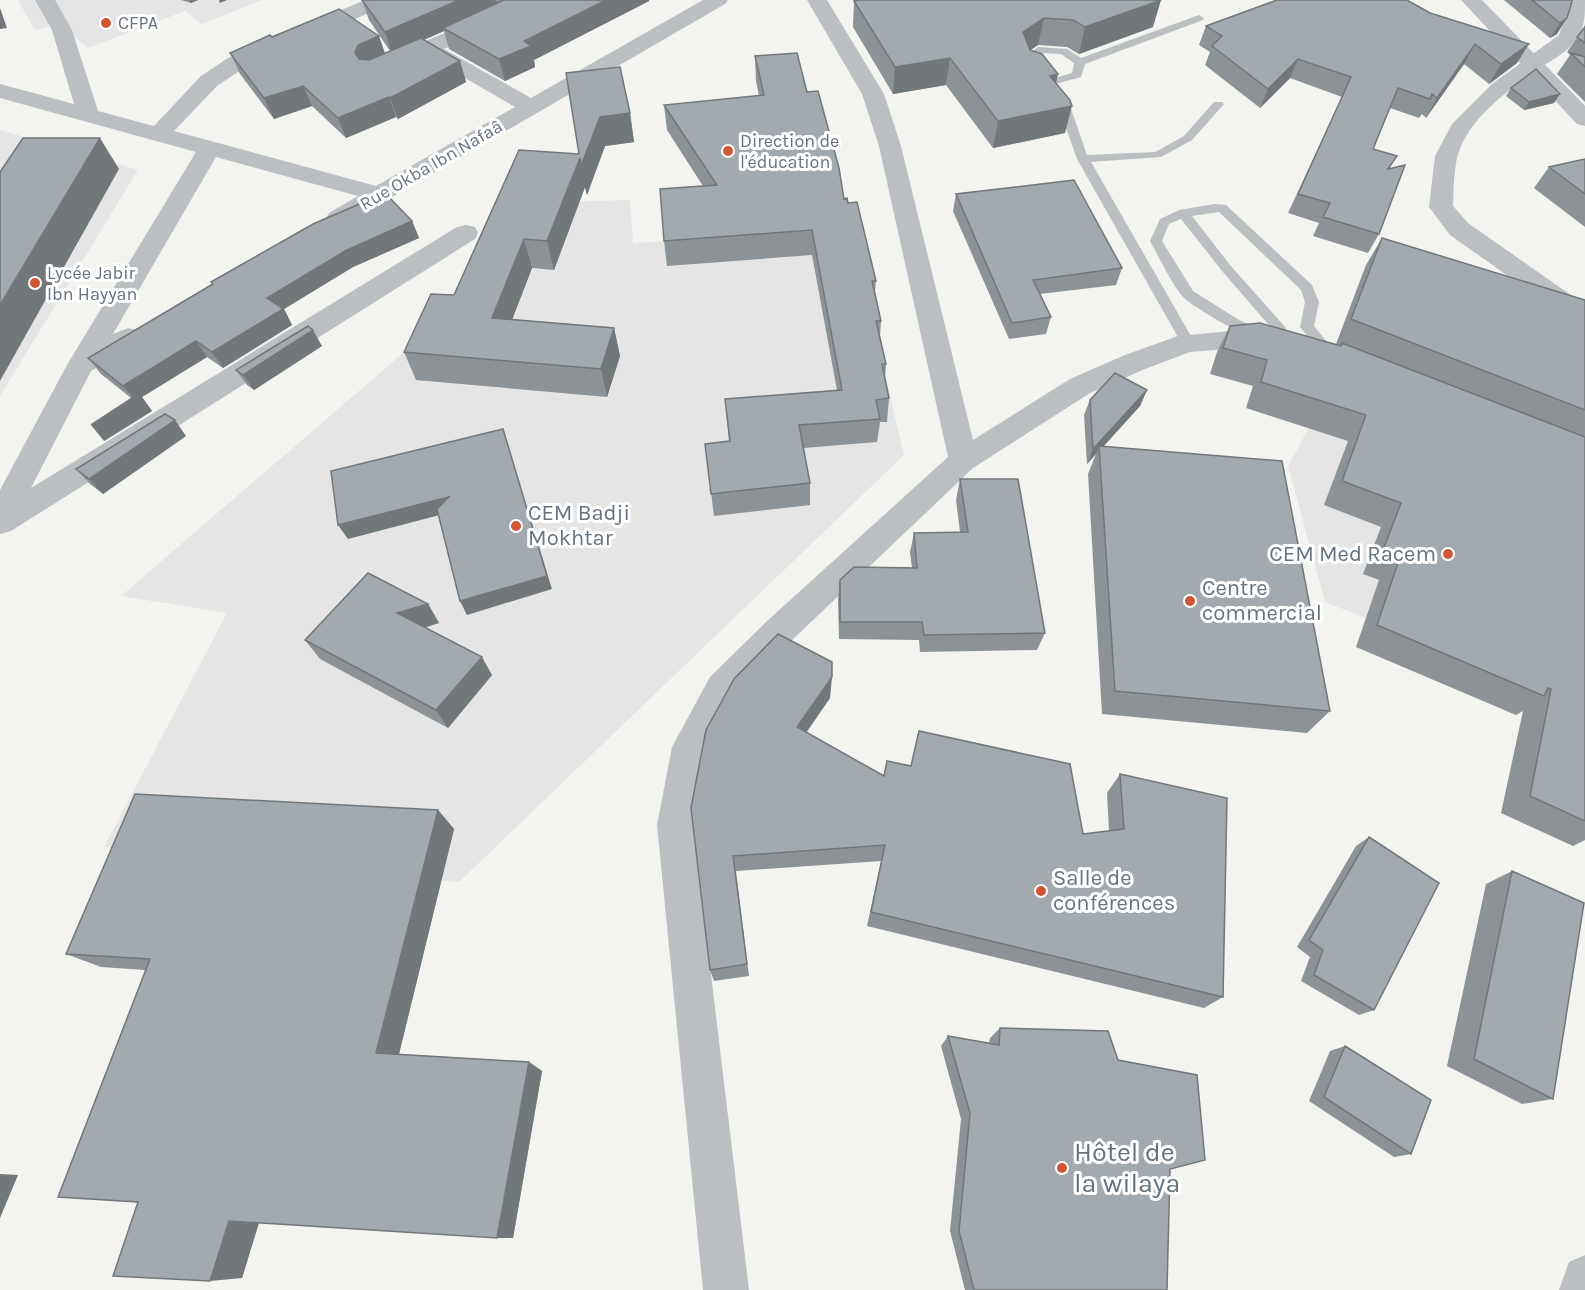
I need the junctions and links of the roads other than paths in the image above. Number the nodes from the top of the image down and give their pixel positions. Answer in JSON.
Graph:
{"nodes":[{"id":1,"x":382,"y":0,"type":"edge"},
{"id":2,"x":565,"y":0,"type":"edge"},
{"id":3,"x":718,"y":0,"type":"edge"},
{"id":4,"x":817,"y":0,"type":"edge"},
{"id":5,"x":1471,"y":0,"type":"edge"},
{"id":6,"x":1576,"y":0,"type":"edge"},
{"id":7,"x":51,"y":3,"type":"edge"},
{"id":8,"x":1199,"y":18,"type":"dead end"},
{"id":9,"x":428,"y":48,"type":"junction"},
{"id":10,"x":1080,"y":62,"type":"junction"},
{"id":11,"x":1533,"y":64,"type":"junction"},
{"id":12,"x":375,"y":72,"type":"edge"},
{"id":13,"x":1055,"y":81,"type":"junction"},
{"id":14,"x":0,"y":91,"type":"edge"},
{"id":15,"x":1218,"y":104,"type":"dead end"},
{"id":16,"x":530,"y":107,"type":"junction"},
{"id":17,"x":88,"y":115,"type":"junction"},
{"id":18,"x":1585,"y":119,"type":"edge"},
{"id":19,"x":158,"y":135,"type":"junction"},
{"id":20,"x":210,"y":148,"type":"junction"},
{"id":21,"x":1083,"y":159,"type":"junction"},
{"id":22,"x":380,"y":195,"type":"junction"},
{"id":23,"x":1183,"y":213,"type":"junction"},
{"id":24,"x":319,"y":229,"type":"edge"},
{"id":25,"x":466,"y":232,"type":"dead end"},
{"id":26,"x":1585,"y":318,"type":"edge"},
{"id":27,"x":149,"y":325,"type":"edge"},
{"id":28,"x":1307,"y":327,"type":"junction"},
{"id":29,"x":1279,"y":334,"type":"junction"},
{"id":30,"x":1188,"y":344,"type":"junction"},
{"id":31,"x":1345,"y":363,"type":"joint"},
{"id":32,"x":81,"y":365,"type":"junction"},
{"id":33,"x":963,"y":460,"type":"junction"},
{"id":34,"x":0,"y":521,"type":"edge"},
{"id":35,"x":1585,"y":1278,"type":"edge"},
{"id":36,"x":726,"y":1290,"type":"edge"},
{"id":37,"x":1582,"y":1290,"type":"edge"}],
"edges":[{"from":1,"to":19,"type":"street"},
{"from":2,"to":9,"type":"street"},
{"from":3,"to":16,"type":"street","name":"Rue Okba Ibn Nafaâ"},
{"from":4,"to":33,"type":"street"},
{"from":5,"to":11,"type":"street"},
{"from":6,"to":11,"type":"street"},
{"from":7,"to":17,"type":"street"},
{"from":8,"to":10,"type":"lane"},
{"from":9,"to":12,"type":"street"},
{"from":9,"to":16,"type":"street"},
{"from":10,"to":13,"type":"lane"},
{"from":10,"to":13,"type":"lane"},
{"from":11,"to":18,"type":"street"},
{"from":11,"to":26,"type":"street"},
{"from":13,"to":21,"type":"lane"},
{"from":14,"to":17,"type":"street"},
{"from":15,"to":21,"type":"lane"},
{"from":16,"to":22,"type":"street","name":"Rue Okba Ibn Nafaâ"},
{"from":17,"to":19,"type":"street"},
{"from":19,"to":20,"type":"street"},
{"from":20,"to":22,"type":"street"},
{"from":20,"to":32,"type":"street"},
{"from":21,"to":30,"type":"lane"},
{"from":22,"to":24,"type":"street","name":"Rue Okba Ibn Nafaâ"},
{"from":23,"to":28,"type":"lane"},
{"from":23,"to":29,"type":"lane"},
{"from":23,"to":29,"type":"lane"},
{"from":25,"to":34,"type":"street"},
{"from":27,"to":32,"type":"street"},
{"from":28,"to":29,"type":"lane"},
{"from":28,"to":31,"type":"lane"},
{"from":30,"to":31,"type":"street"},
{"from":30,"to":33,"type":"street"},
{"from":32,"to":34,"type":"street"},
{"from":33,"to":36,"type":"street"},
{"from":35,"to":37,"type":"street"}]}
